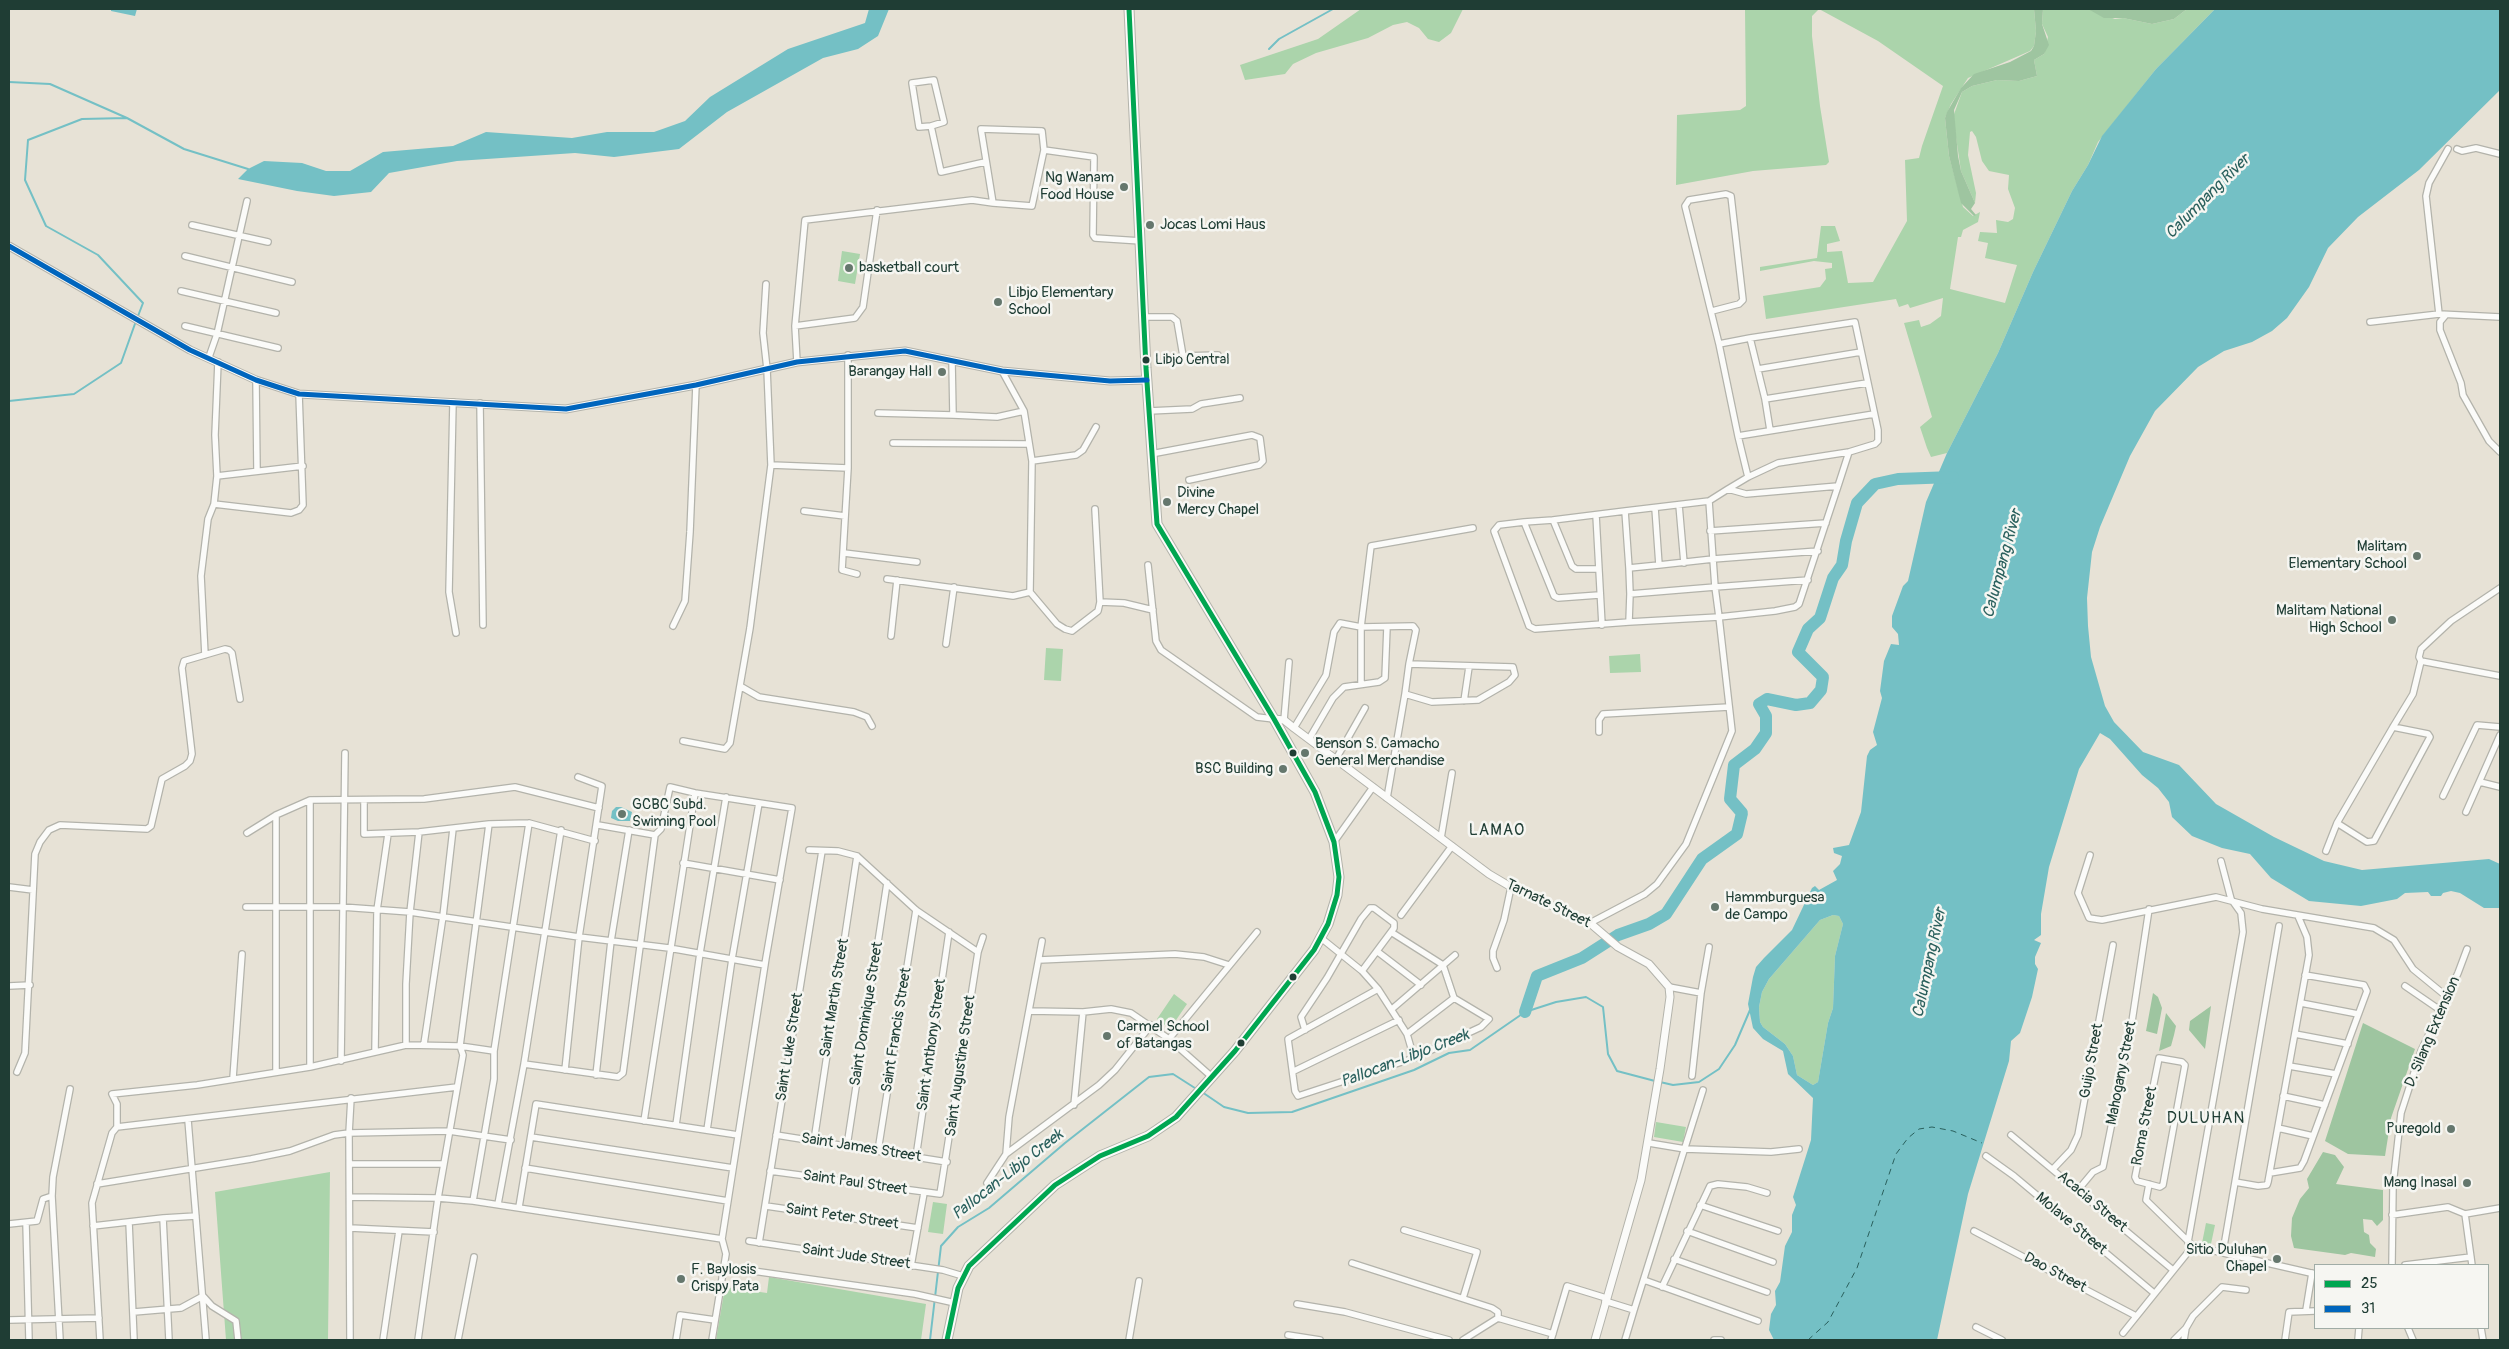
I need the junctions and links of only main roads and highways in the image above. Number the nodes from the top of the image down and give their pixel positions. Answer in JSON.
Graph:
{"nodes":[{"id":1,"x":1129,"y":9,"type":"edge"},
{"id":2,"x":947,"y":1340,"type":"edge"}],
"edges":[{"from":1,"to":2,"type":"main road"}]}
